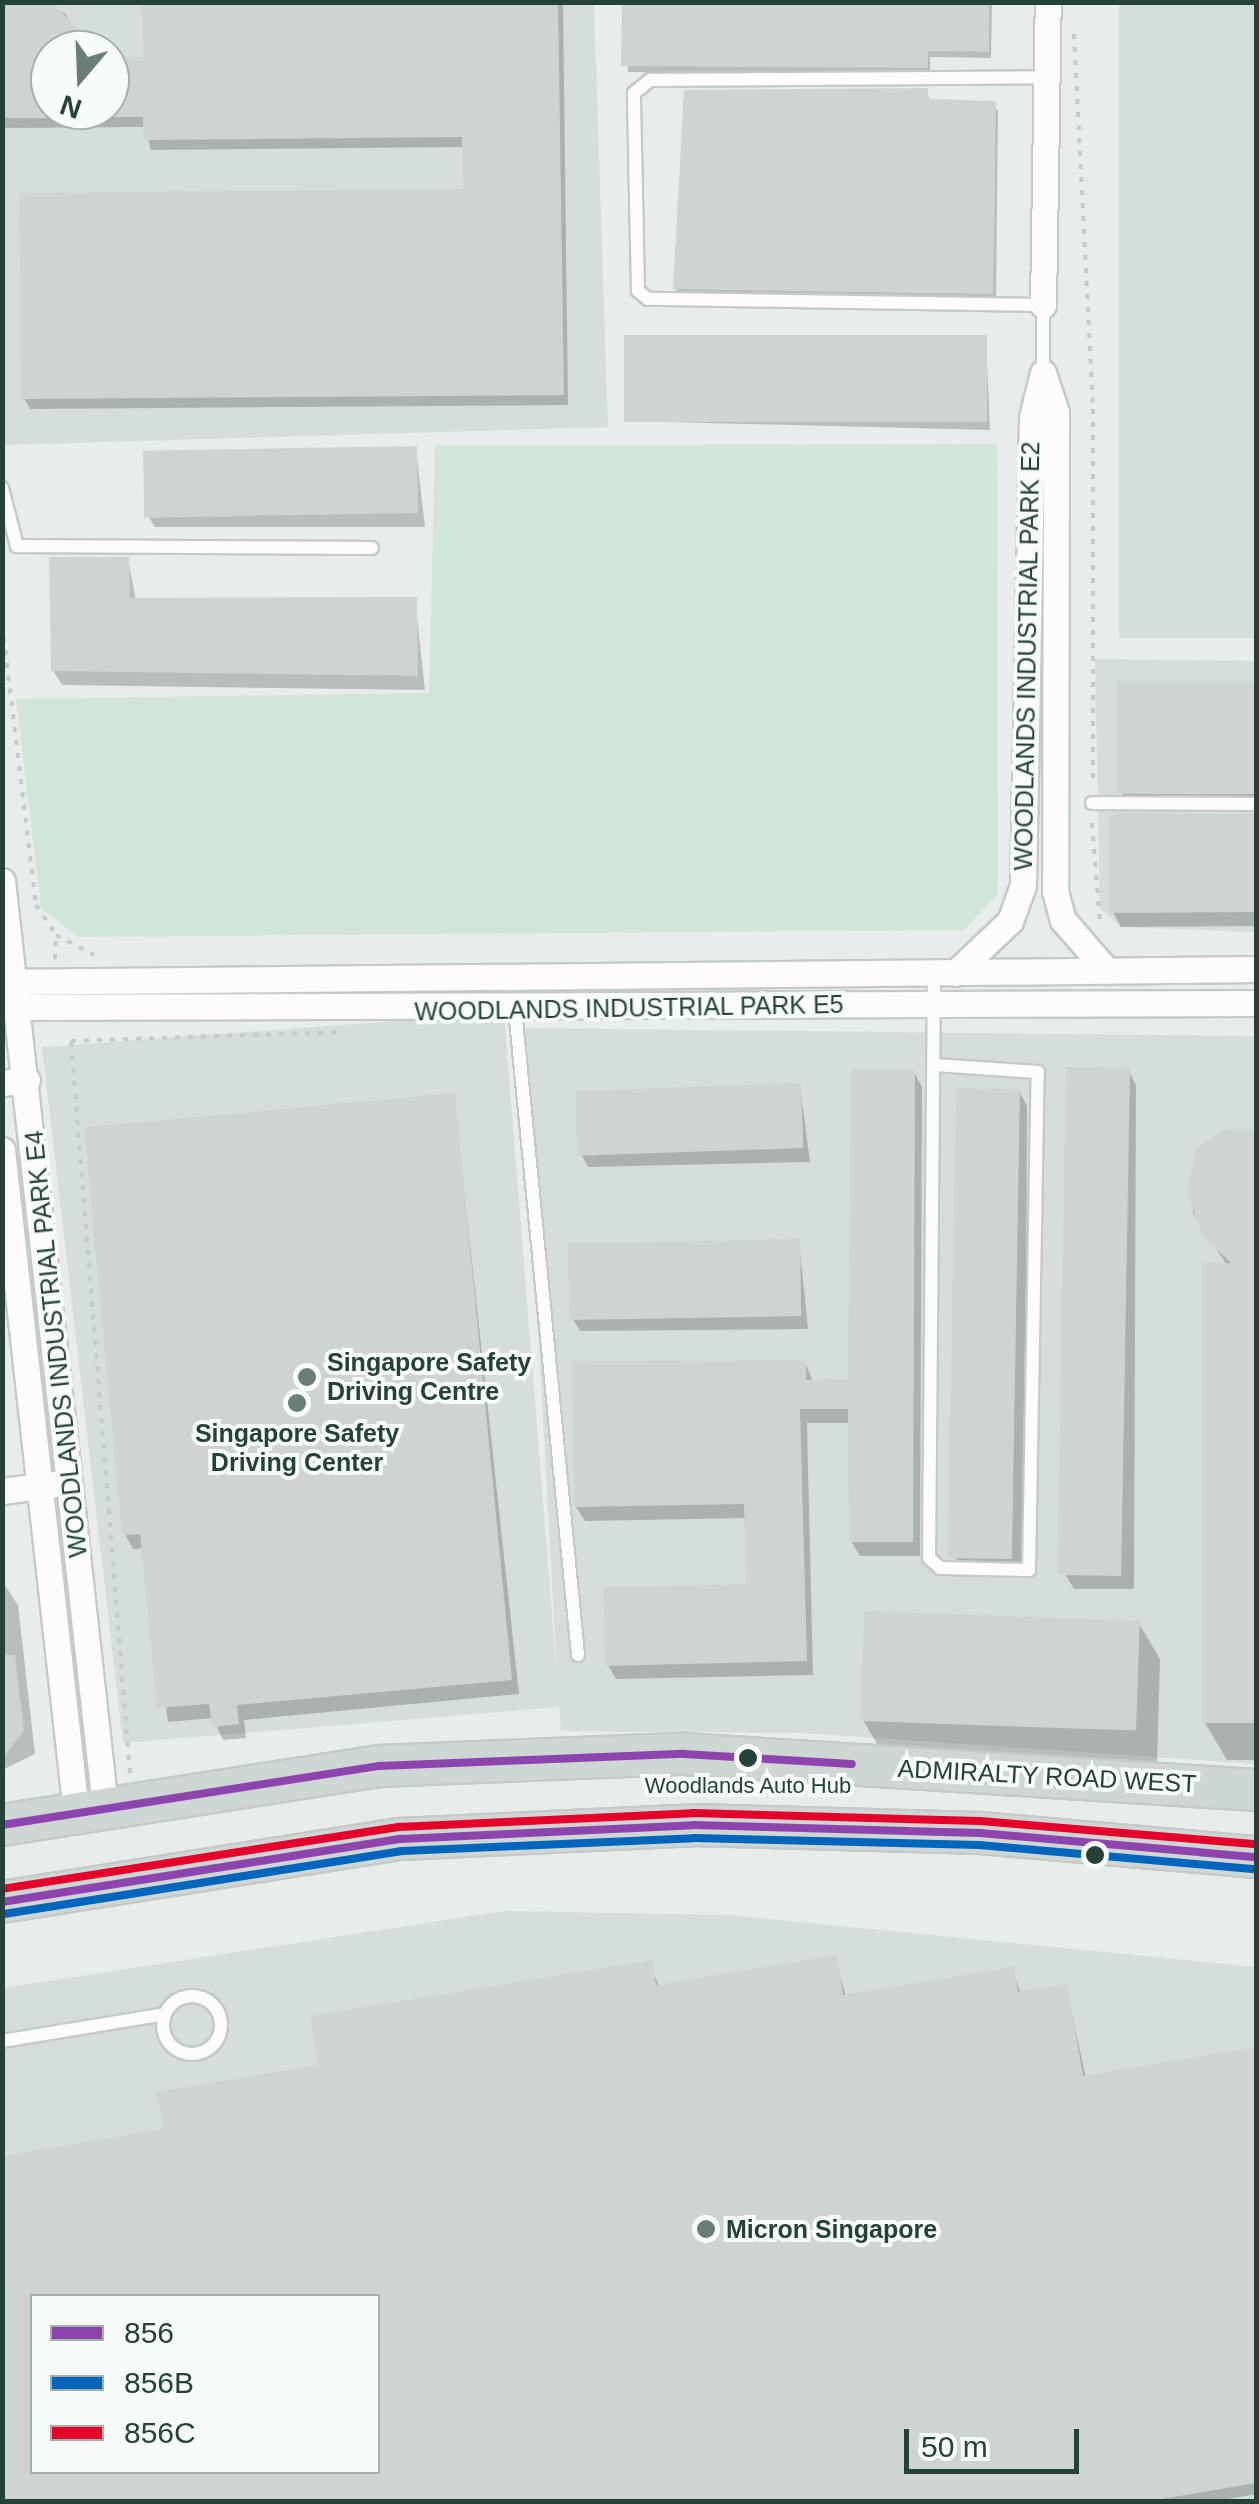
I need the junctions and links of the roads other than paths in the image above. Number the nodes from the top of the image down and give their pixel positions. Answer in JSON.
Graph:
{"nodes":[{"id":1,"x":1048,"y":2,"type":"edge"},
{"id":2,"x":1047,"y":77,"type":"junction"},
{"id":3,"x":1043,"y":305,"type":"junction"},
{"id":4,"x":1043,"y":374,"type":"junction"},
{"id":5,"x":2,"y":488,"type":"edge"},
{"id":6,"x":372,"y":548,"type":"dead end"},
{"id":7,"x":1092,"y":804,"type":"road end"},
{"id":8,"x":1256,"y":804,"type":"edge"},
{"id":9,"x":3,"y":890,"type":"edge"},
{"id":10,"x":1251,"y":969,"type":"edge"},
{"id":11,"x":1106,"y":971,"type":"junction"},
{"id":12,"x":945,"y":973,"type":"junction"},
{"id":13,"x":10,"y":981,"type":"edge"},
{"id":14,"x":1251,"y":1003,"type":"edge"},
{"id":15,"x":934,"y":1006,"type":"junction"},
{"id":16,"x":11,"y":1008,"type":"edge"},
{"id":17,"x":515,"y":1009,"type":"junction"},
{"id":18,"x":934,"y":1064,"type":"junction"},
{"id":19,"x":15,"y":1082,"type":"edge"},
{"id":20,"x":2,"y":1150,"type":"edge"},
{"id":21,"x":45,"y":1244,"type":"junction"},
{"id":22,"x":15,"y":1248,"type":"junction"},
{"id":23,"x":57,"y":1356,"type":"junction"},
{"id":24,"x":30,"y":1359,"type":"junction"},
{"id":25,"x":72,"y":1481,"type":"junction"},
{"id":26,"x":46,"y":1485,"type":"junction"},
{"id":27,"x":2,"y":1491,"type":"edge"},
{"id":28,"x":578,"y":1656,"type":"dead end"},
{"id":29,"x":1256,"y":1790,"type":"edge"},
{"id":30,"x":90,"y":1809,"type":"junction"},
{"id":31,"x":2,"y":1825,"type":"edge"},
{"id":32,"x":1256,"y":1858,"type":"edge"},
{"id":33,"x":2,"y":1902,"type":"edge"},
{"id":34,"x":164,"y":2014,"type":"junction"},
{"id":35,"x":2,"y":2041,"type":"edge"}],
"edges":[{"from":1,"to":2,"type":"street","name":"WOODLANDS INDUSTRIAL PARK E2"},
{"from":2,"to":3,"type":"street","name":"WOODLANDS INDUSTRIAL PARK E2"},
{"from":2,"to":3,"type":"lane"},
{"from":3,"to":4,"type":"lane","name":"WOODLANDS INDUSTRIAL PARK E2"},
{"from":4,"to":11,"type":"street","name":"WOODLANDS INDUSTRIAL PARK E2"},
{"from":4,"to":12,"type":"street","name":"WOODLANDS INDUSTRIAL PARK E2"},
{"from":5,"to":6,"type":"lane"},
{"from":7,"to":8,"type":"lane"},
{"from":9,"to":13,"type":"street","name":"WOODLANDS INDUSTRIAL PARK E4"},
{"from":10,"to":11,"type":"street","name":"WOODLANDS INDUSTRIAL PARK E5"},
{"from":10,"to":14,"type":"lane"},
{"from":11,"to":12,"type":"street","name":"WOODLANDS INDUSTRIAL PARK E5"},
{"from":12,"to":13,"type":"street","name":"WOODLANDS INDUSTRIAL PARK E5"},
{"from":12,"to":15,"type":"lane"},
{"from":13,"to":16,"type":"street","name":"WOODLANDS INDUSTRIAL PARK E4"},
{"from":14,"to":15,"type":"street","name":"WOODLANDS INDUSTRIAL PARK E5"},
{"from":15,"to":17,"type":"street","name":"WOODLANDS INDUSTRIAL PARK E5"},
{"from":15,"to":18,"type":"lane"},
{"from":16,"to":17,"type":"street","name":"WOODLANDS INDUSTRIAL PARK E5"},
{"from":16,"to":19,"type":"street","name":"WOODLANDS INDUSTRIAL PARK E4"},
{"from":17,"to":28,"type":"lane"},
{"from":18,"to":18,"type":"lane"},
{"from":19,"to":21,"type":"street","name":"WOODLANDS INDUSTRIAL PARK E4"},
{"from":20,"to":22,"type":"street","name":"WOODLANDS INDUSTRIAL PARK E4"},
{"from":21,"to":22,"type":"street"},
{"from":21,"to":23,"type":"street","name":"WOODLANDS INDUSTRIAL PARK E4"},
{"from":22,"to":24,"type":"street","name":"WOODLANDS INDUSTRIAL PARK E4"},
{"from":23,"to":24,"type":"street"},
{"from":23,"to":25,"type":"street","name":"WOODLANDS INDUSTRIAL PARK E4"},
{"from":24,"to":26,"type":"street","name":"WOODLANDS INDUSTRIAL PARK E4"},
{"from":25,"to":26,"type":"street"},
{"from":25,"to":30,"type":"street","name":"WOODLANDS INDUSTRIAL PARK E4"},
{"from":26,"to":27,"type":"street"},
{"from":26,"to":30,"type":"street","name":"WOODLANDS INDUSTRIAL PARK E4"},
{"from":29,"to":30,"type":"main road","name":"ADMIRALTY ROAD WEST"},
{"from":30,"to":31,"type":"main road","name":"ADMIRALTY ROAD WEST"},
{"from":32,"to":33,"type":"main road"},
{"from":34,"to":34,"type":"lane"},
{"from":34,"to":35,"type":"lane"}]}
